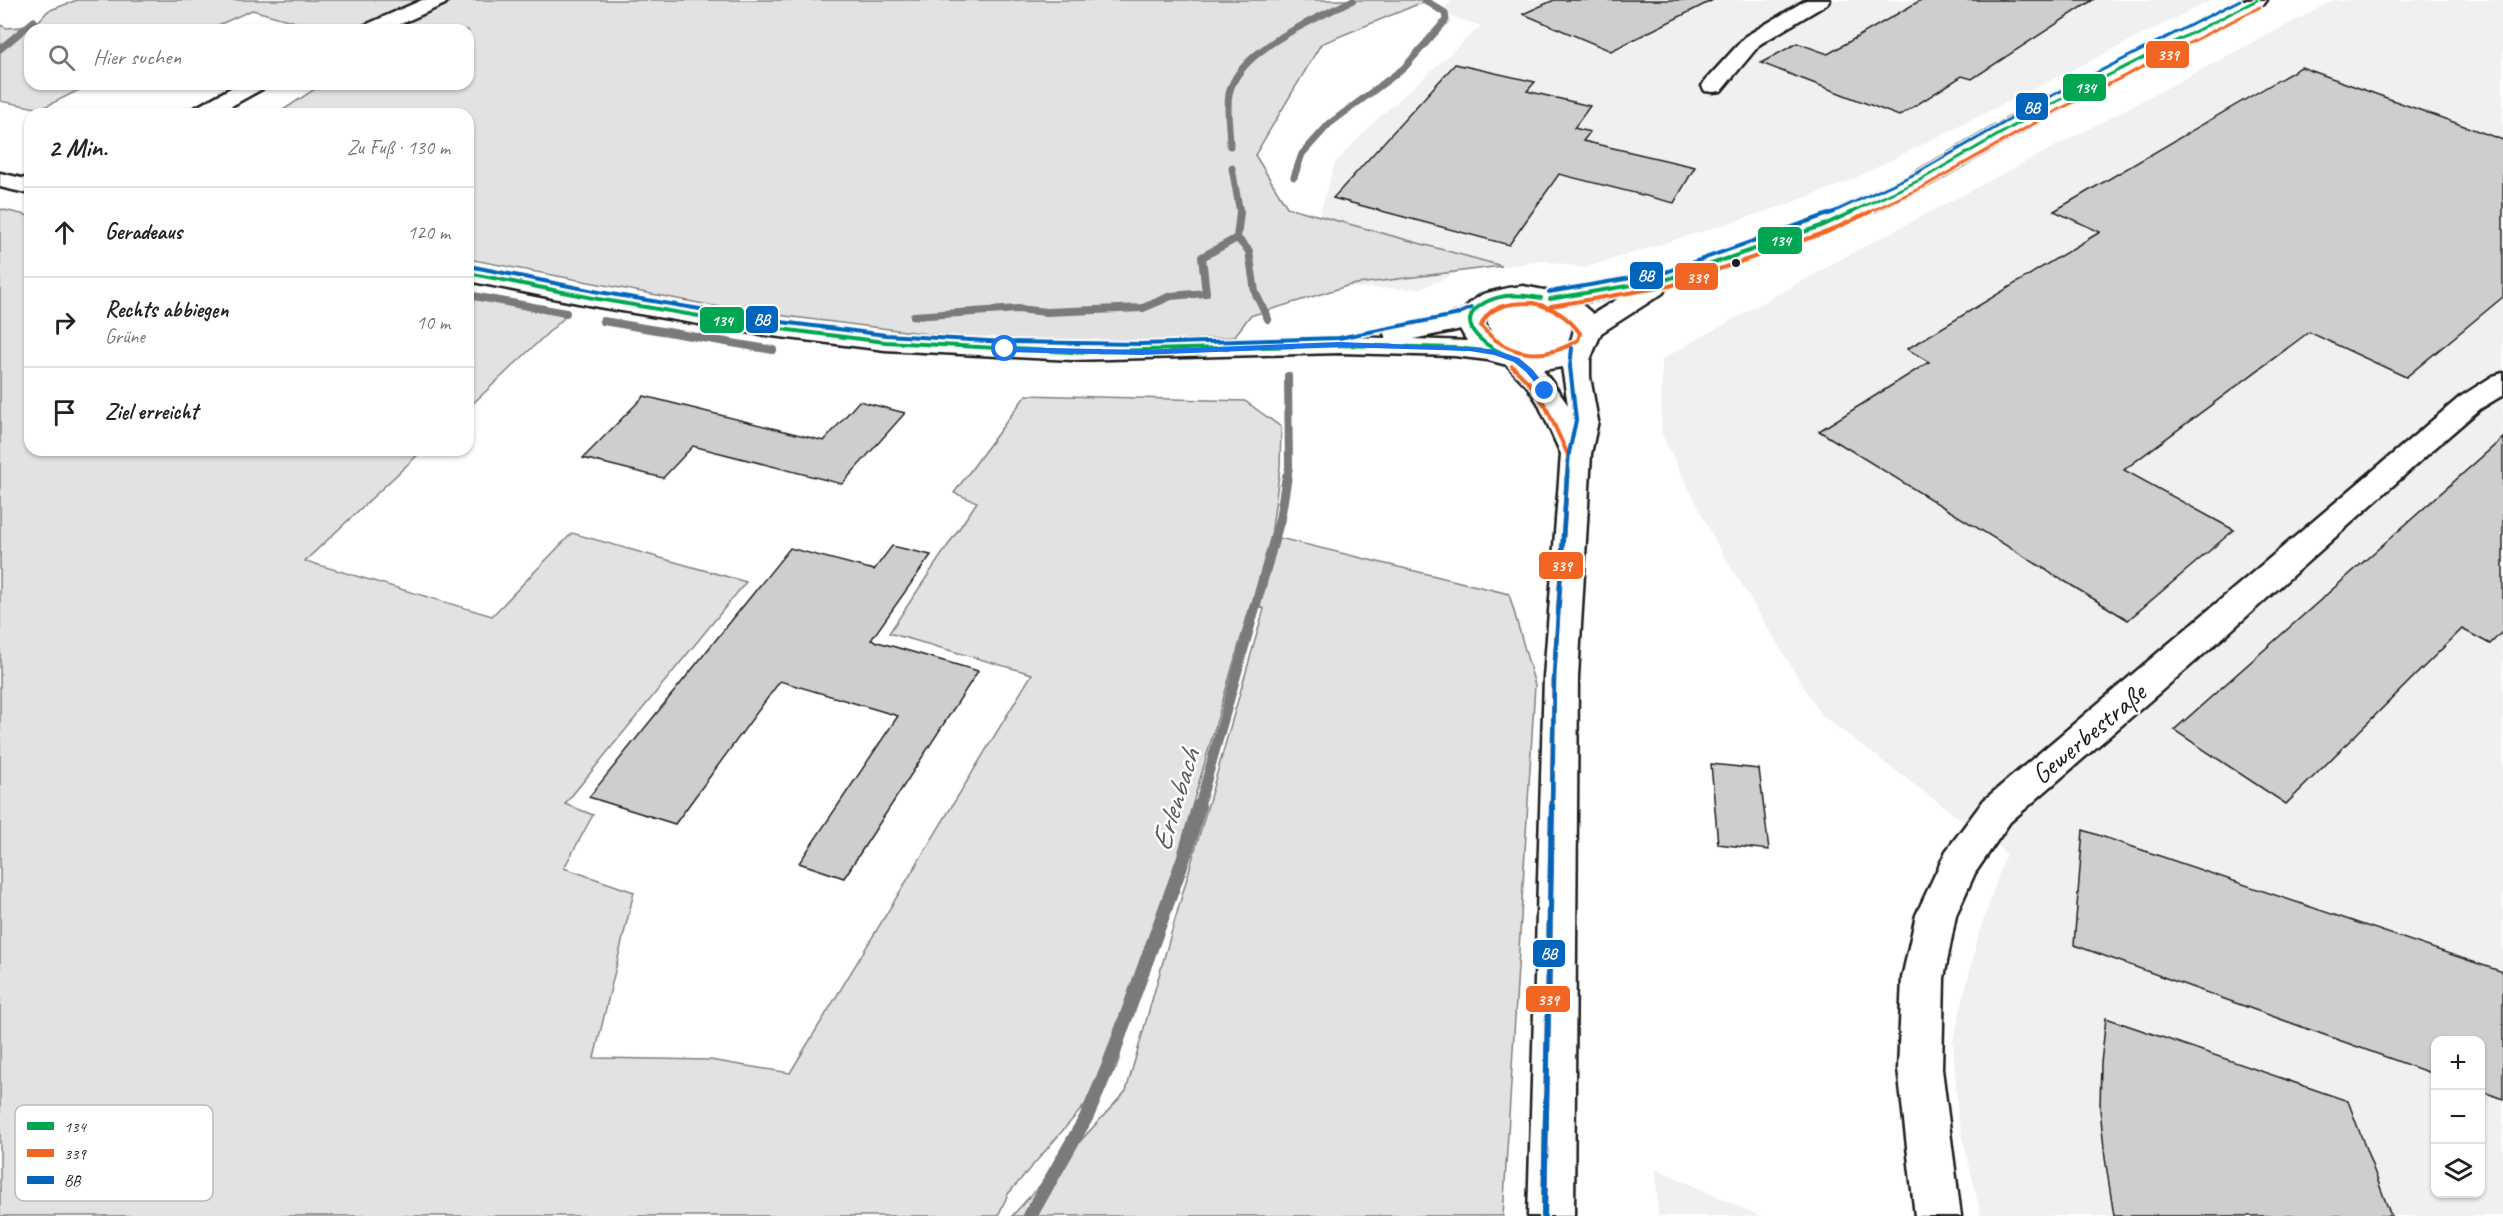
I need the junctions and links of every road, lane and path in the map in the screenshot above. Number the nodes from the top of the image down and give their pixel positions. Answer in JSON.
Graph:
{"nodes":[{"id":1,"x":438,"y":0,"type":"edge"},
{"id":2,"x":1820,"y":0,"type":"edge"},
{"id":3,"x":2257,"y":0,"type":"edge"},
{"id":4,"x":384,"y":24,"type":"edge"},
{"id":5,"x":1713,"y":86,"type":"dead end"},
{"id":6,"x":243,"y":90,"type":"edge"},
{"id":7,"x":212,"y":108,"type":"edge"},
{"id":8,"x":0,"y":180,"type":"edge"},
{"id":9,"x":24,"y":186,"type":"edge"},
{"id":10,"x":474,"y":274,"type":"edge"},
{"id":11,"x":1668,"y":279,"type":"junction"},
{"id":12,"x":1550,"y":299,"type":"junction"},
{"id":13,"x":1474,"y":315,"type":"junction"},
{"id":14,"x":1583,"y":340,"type":"junction"},
{"id":15,"x":1340,"y":345,"type":"junction"},
{"id":16,"x":1506,"y":356,"type":"junction"},
{"id":17,"x":2503,"y":382,"type":"edge"},
{"id":18,"x":1576,"y":454,"type":"junction"},
{"id":19,"x":1551,"y":1216,"type":"edge"},
{"id":20,"x":1938,"y":1216,"type":"edge"}],
"edges":[{"from":1,"to":4,"type":"main road"},
{"from":2,"to":5,"type":"main road"},
{"from":3,"to":11,"type":"main road"},
{"from":6,"to":7,"type":"main road"},
{"from":8,"to":9,"type":"main road"},
{"from":10,"to":15,"type":"main road"},
{"from":11,"to":12,"type":"main road"},
{"from":11,"to":14,"type":"main road"},
{"from":12,"to":13,"type":"main road"},
{"from":12,"to":14,"type":"main road"},
{"from":13,"to":15,"type":"main road"},
{"from":13,"to":16,"type":"main road"},
{"from":14,"to":16,"type":"main road"},
{"from":14,"to":18,"type":"main road"},
{"from":15,"to":16,"type":"main road"},
{"from":16,"to":18,"type":"main road"},
{"from":17,"to":20,"type":"main road","name":"Gewerbestraße"},
{"from":18,"to":19,"type":"main road"}]}
